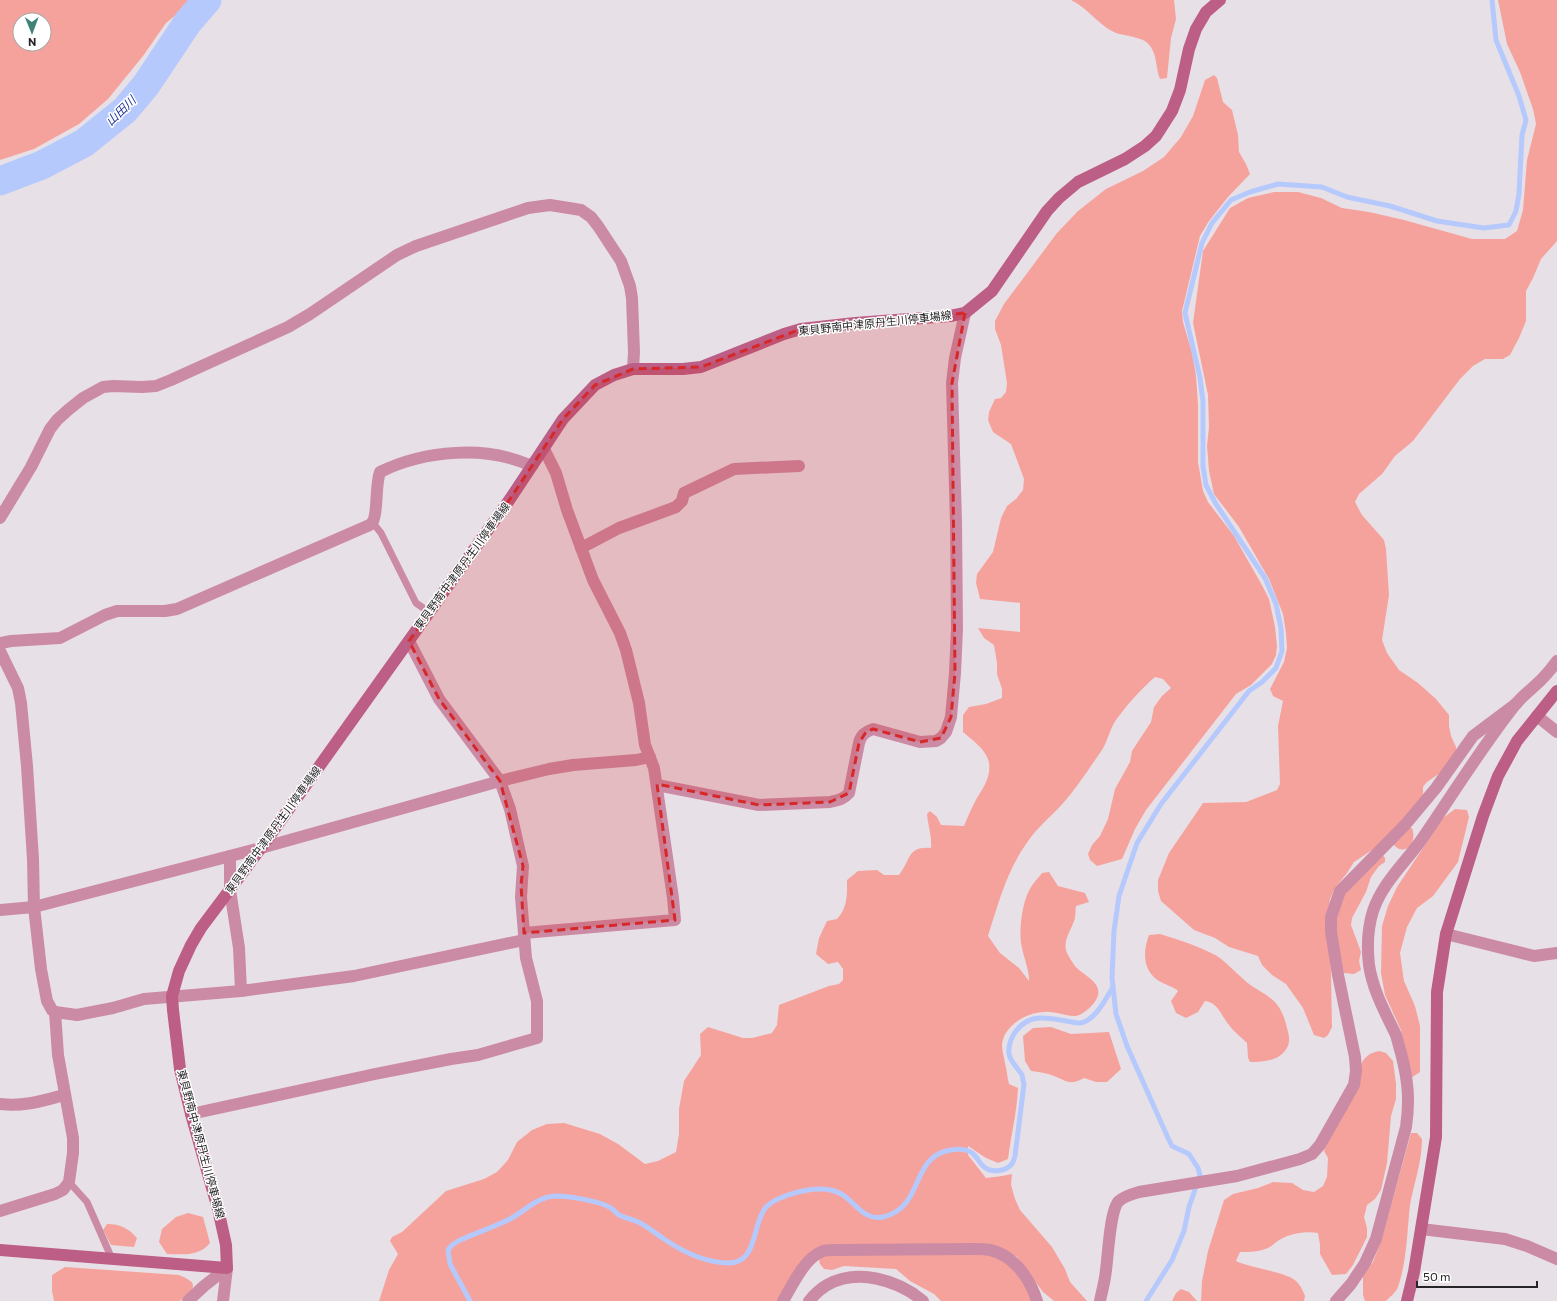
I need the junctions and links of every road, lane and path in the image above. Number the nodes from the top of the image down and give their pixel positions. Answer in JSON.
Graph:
{"nodes":[{"id":1,"x":1220,"y":0,"type":"edge"},
{"id":2,"x":964,"y":313,"type":"junction"},
{"id":3,"x":633,"y":369,"type":"junction"},
{"id":4,"x":544,"y":449,"type":"junction"},
{"id":5,"x":532,"y":466,"type":"junction"},
{"id":6,"x":799,"y":466,"type":"dead end"},
{"id":7,"x":0,"y":518,"type":"edge"},
{"id":8,"x":373,"y":522,"type":"junction"},
{"id":9,"x":581,"y":548,"type":"junction"},
{"id":10,"x":429,"y":612,"type":"junction"},
{"id":11,"x":409,"y":641,"type":"junction"},
{"id":12,"x":0,"y":643,"type":"edge"},
{"id":13,"x":0,"y":651,"type":"edge"},
{"id":14,"x":1557,"y":662,"type":"edge"},
{"id":15,"x":1557,"y":691,"type":"edge"},
{"id":16,"x":1516,"y":703,"type":"junction"},
{"id":17,"x":1537,"y":716,"type":"junction"},
{"id":18,"x":1557,"y":732,"type":"edge"},
{"id":19,"x":650,"y":757,"type":"junction"},
{"id":20,"x":500,"y":781,"type":"junction"},
{"id":21,"x":658,"y":785,"type":"junction"},
{"id":22,"x":261,"y":848,"type":"junction"},
{"id":23,"x":230,"y":856,"type":"junction"},
{"id":24,"x":230,"y":890,"type":"junction"},
{"id":25,"x":34,"y":907,"type":"junction"},
{"id":26,"x":0,"y":910,"type":"edge"},
{"id":27,"x":1446,"y":934,"type":"junction"},
{"id":28,"x":524,"y":937,"type":"junction"},
{"id":29,"x":1557,"y":953,"type":"edge"},
{"id":30,"x":241,"y":991,"type":"junction"},
{"id":31,"x":172,"y":996,"type":"junction"},
{"id":32,"x":55,"y":1012,"type":"junction"},
{"id":33,"x":64,"y":1095,"type":"junction"},
{"id":34,"x":0,"y":1104,"type":"edge"},
{"id":35,"x":191,"y":1114,"type":"junction"},
{"id":36,"x":69,"y":1182,"type":"junction"},
{"id":37,"x":0,"y":1211,"type":"edge"},
{"id":38,"x":1421,"y":1229,"type":"junction"},
{"id":39,"x":0,"y":1250,"type":"edge"},
{"id":40,"x":112,"y":1259,"type":"junction"},
{"id":41,"x":1557,"y":1259,"type":"edge"},
{"id":42,"x":227,"y":1268,"type":"junction"},
{"id":43,"x":188,"y":1301,"type":"edge"},
{"id":44,"x":223,"y":1301,"type":"edge"},
{"id":45,"x":783,"y":1301,"type":"edge"},
{"id":46,"x":809,"y":1301,"type":"edge"},
{"id":47,"x":923,"y":1301,"type":"edge"},
{"id":48,"x":1037,"y":1301,"type":"edge"},
{"id":49,"x":1100,"y":1301,"type":"edge"},
{"id":50,"x":1336,"y":1301,"type":"edge"},
{"id":51,"x":1407,"y":1301,"type":"edge"}],
"edges":[{"from":1,"to":2,"type":"main road","name":"東貝野南中津原丹生川停車場線"},
{"from":2,"to":3,"type":"main road","name":"東貝野南中津原丹生川停車場線"},
{"from":2,"to":21,"type":"street"},
{"from":3,"to":4,"type":"main road","name":"東貝野南中津原丹生川停車場線"},
{"from":3,"to":7,"type":"street"},
{"from":4,"to":5,"type":"main road","name":"東貝野南中津原丹生川停車場線"},
{"from":4,"to":9,"type":"street"},
{"from":5,"to":8,"type":"street"},
{"from":5,"to":10,"type":"main road","name":"東貝野南中津原丹生川停車場線"},
{"from":6,"to":9,"type":"street"},
{"from":8,"to":10,"type":"lane"},
{"from":8,"to":12,"type":"street"},
{"from":9,"to":19,"type":"street"},
{"from":10,"to":11,"type":"main road","name":"東貝野南中津原丹生川停車場線"},
{"from":11,"to":20,"type":"street"},
{"from":11,"to":22,"type":"main road","name":"東貝野南中津原丹生川停車場線"},
{"from":13,"to":25,"type":"street"},
{"from":14,"to":16,"type":"street"},
{"from":15,"to":17,"type":"main road"},
{"from":16,"to":49,"type":"street"},
{"from":16,"to":50,"type":"street"},
{"from":17,"to":18,"type":"street"},
{"from":17,"to":27,"type":"main road"},
{"from":19,"to":20,"type":"street"},
{"from":19,"to":21,"type":"street"},
{"from":20,"to":22,"type":"street"},
{"from":20,"to":28,"type":"street"},
{"from":21,"to":28,"type":"street"},
{"from":22,"to":23,"type":"street"},
{"from":22,"to":24,"type":"main road","name":"東貝野南中津原丹生川停車場線"},
{"from":23,"to":24,"type":"street"},
{"from":23,"to":25,"type":"street"},
{"from":24,"to":30,"type":"street"},
{"from":24,"to":31,"type":"main road","name":"東貝野南中津原丹生川停車場線"},
{"from":25,"to":26,"type":"street"},
{"from":25,"to":32,"type":"street"},
{"from":27,"to":29,"type":"street"},
{"from":27,"to":38,"type":"main road"},
{"from":28,"to":30,"type":"street"},
{"from":28,"to":35,"type":"street"},
{"from":30,"to":31,"type":"street"},
{"from":31,"to":32,"type":"street"},
{"from":31,"to":35,"type":"main road","name":"東貝野南中津原丹生川停車場線"},
{"from":32,"to":33,"type":"street"},
{"from":33,"to":34,"type":"street"},
{"from":33,"to":36,"type":"street"},
{"from":35,"to":42,"type":"main road","name":"東貝野南中津原丹生川停車場線"},
{"from":36,"to":37,"type":"street"},
{"from":36,"to":40,"type":"lane"},
{"from":38,"to":41,"type":"street"},
{"from":38,"to":51,"type":"main road"},
{"from":39,"to":40,"type":"main road"},
{"from":40,"to":42,"type":"main road"},
{"from":42,"to":43,"type":"street"},
{"from":42,"to":44,"type":"street"},
{"from":45,"to":48,"type":"street"},
{"from":46,"to":47,"type":"street"}]}
